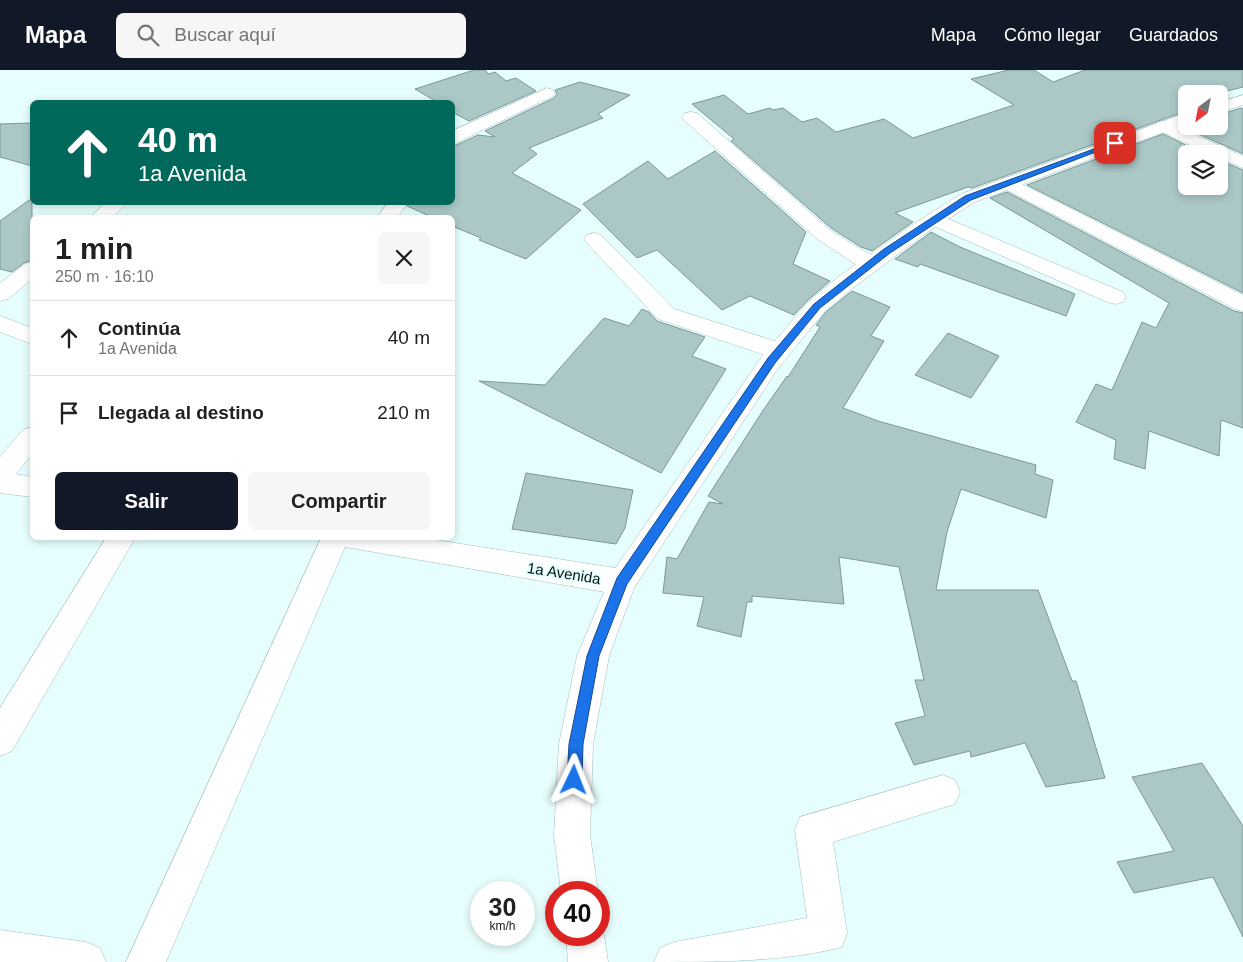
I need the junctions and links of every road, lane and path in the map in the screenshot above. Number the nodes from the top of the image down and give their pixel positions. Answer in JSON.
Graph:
{"nodes":[{"id":1,"x":547,"y":93,"type":"dead end"},
{"id":2,"x":1243,"y":100,"type":"edge"},
{"id":3,"x":1228,"y":105,"type":"edge"},
{"id":4,"x":691,"y":117,"type":"dead end"},
{"id":5,"x":1178,"y":121,"type":"edge"},
{"id":6,"x":1164,"y":126,"type":"junction"},
{"id":7,"x":455,"y":137,"type":"edge"},
{"id":8,"x":1243,"y":163,"type":"edge"},
{"id":9,"x":1008,"y":183,"type":"junction"},
{"id":10,"x":115,"y":205,"type":"edge"},
{"id":11,"x":397,"y":205,"type":"edge"},
{"id":12,"x":103,"y":215,"type":"edge"},
{"id":13,"x":388,"y":215,"type":"edge"},
{"id":14,"x":934,"y":219,"type":"junction"},
{"id":15,"x":594,"y":239,"type":"dead end"},
{"id":16,"x":870,"y":264,"type":"junction"},
{"id":17,"x":30,"y":271,"type":"edge"},
{"id":18,"x":0,"y":294,"type":"edge"},
{"id":19,"x":1115,"y":297,"type":"dead end"},
{"id":20,"x":1243,"y":304,"type":"edge"},
{"id":21,"x":0,"y":324,"type":"edge"},
{"id":22,"x":30,"y":335,"type":"edge"},
{"id":23,"x":779,"y":351,"type":"junction"},
{"id":24,"x":30,"y":439,"type":"edge"},
{"id":25,"x":0,"y":475,"type":"edge"},
{"id":26,"x":0,"y":482,"type":"edge"},
{"id":27,"x":30,"y":487,"type":"edge"},
{"id":28,"x":119,"y":540,"type":"edge"},
{"id":29,"x":334,"y":540,"type":"edge"},
{"id":30,"x":365,"y":540,"type":"edge"},
{"id":31,"x":622,"y":582,"type":"junction"},
{"id":32,"x":0,"y":739,"type":"edge"},
{"id":33,"x":943,"y":792,"type":"dead end"},
{"id":34,"x":578,"y":881,"type":"edge"},
{"id":35,"x":586,"y":946,"type":"edge"},
{"id":36,"x":0,"y":949,"type":"edge"},
{"id":37,"x":86,"y":962,"type":"edge"},
{"id":38,"x":146,"y":962,"type":"edge"},
{"id":39,"x":588,"y":962,"type":"edge"},
{"id":40,"x":674,"y":962,"type":"edge"}],
"edges":[{"from":1,"to":7,"type":"street"},
{"from":2,"to":3,"type":"street"},
{"from":4,"to":16,"type":"street"},
{"from":5,"to":6,"type":"street","name":"1a Avenida"},
{"from":6,"to":8,"type":"street"},
{"from":6,"to":9,"type":"street","name":"1a Avenida"},
{"from":9,"to":14,"type":"street","name":"1a Avenida"},
{"from":9,"to":20,"type":"street"},
{"from":10,"to":12,"type":"street"},
{"from":11,"to":13,"type":"street"},
{"from":14,"to":16,"type":"street","name":"1a Avenida"},
{"from":14,"to":19,"type":"street"},
{"from":15,"to":23,"type":"street"},
{"from":16,"to":23,"type":"street","name":"1a Avenida"},
{"from":17,"to":18,"type":"street"},
{"from":21,"to":22,"type":"street"},
{"from":23,"to":31,"type":"street","name":"1a Avenida"},
{"from":24,"to":25,"type":"street"},
{"from":26,"to":27,"type":"street"},
{"from":28,"to":32,"type":"street"},
{"from":29,"to":38,"type":"street"},
{"from":30,"to":31,"type":"street","name":"1a Avenida"},
{"from":31,"to":34,"type":"street"},
{"from":33,"to":40,"type":"street"},
{"from":35,"to":39,"type":"street"},
{"from":36,"to":37,"type":"street"}]}
